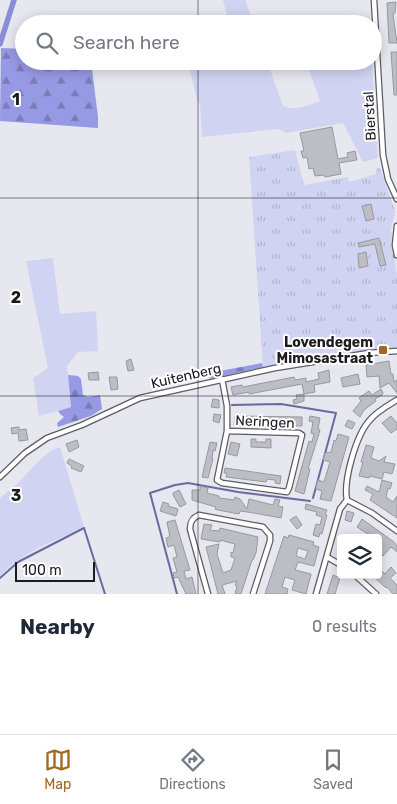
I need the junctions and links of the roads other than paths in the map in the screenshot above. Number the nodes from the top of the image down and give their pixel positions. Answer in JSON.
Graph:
{"nodes":[{"id":1,"x":374,"y":0,"type":"edge"},
{"id":2,"x":375,"y":15,"type":"edge"},
{"id":3,"x":378,"y":70,"type":"edge"},
{"id":4,"x":397,"y":199,"type":"edge"},
{"id":5,"x":397,"y":226,"type":"edge"},
{"id":6,"x":397,"y":255,"type":"edge"},
{"id":7,"x":397,"y":351,"type":"edge"},
{"id":8,"x":222,"y":380,"type":"junction"},
{"id":9,"x":397,"y":400,"type":"edge"},
{"id":10,"x":227,"y":431,"type":"junction"},
{"id":11,"x":0,"y":477,"type":"edge"},
{"id":12,"x":347,"y":500,"type":"junction"},
{"id":13,"x":397,"y":530,"type":"edge"},
{"id":14,"x":327,"y":557,"type":"junction"},
{"id":15,"x":337,"y":563,"type":"edge"},
{"id":16,"x":359,"y":579,"type":"edge"},
{"id":17,"x":208,"y":594,"type":"edge"},
{"id":18,"x":253,"y":594,"type":"edge"},
{"id":19,"x":316,"y":594,"type":"edge"},
{"id":20,"x":376,"y":594,"type":"edge"}],
"edges":[{"from":1,"to":2,"type":"street","name":"Bierstal"},
{"from":3,"to":4,"type":"street","name":"Bierstal"},
{"from":5,"to":6,"type":"street"},
{"from":7,"to":8,"type":"street","name":"Kuitenberg"},
{"from":8,"to":10,"type":"street","name":"Neringen"},
{"from":8,"to":11,"type":"street","name":"Kuitenberg"},
{"from":9,"to":12,"type":"street"},
{"from":10,"to":10,"type":"street","name":"Neringen"},
{"from":12,"to":13,"type":"street"},
{"from":12,"to":14,"type":"street"},
{"from":14,"to":15,"type":"street"},
{"from":14,"to":19,"type":"street"},
{"from":16,"to":20,"type":"street"},
{"from":17,"to":18,"type":"street"}]}
